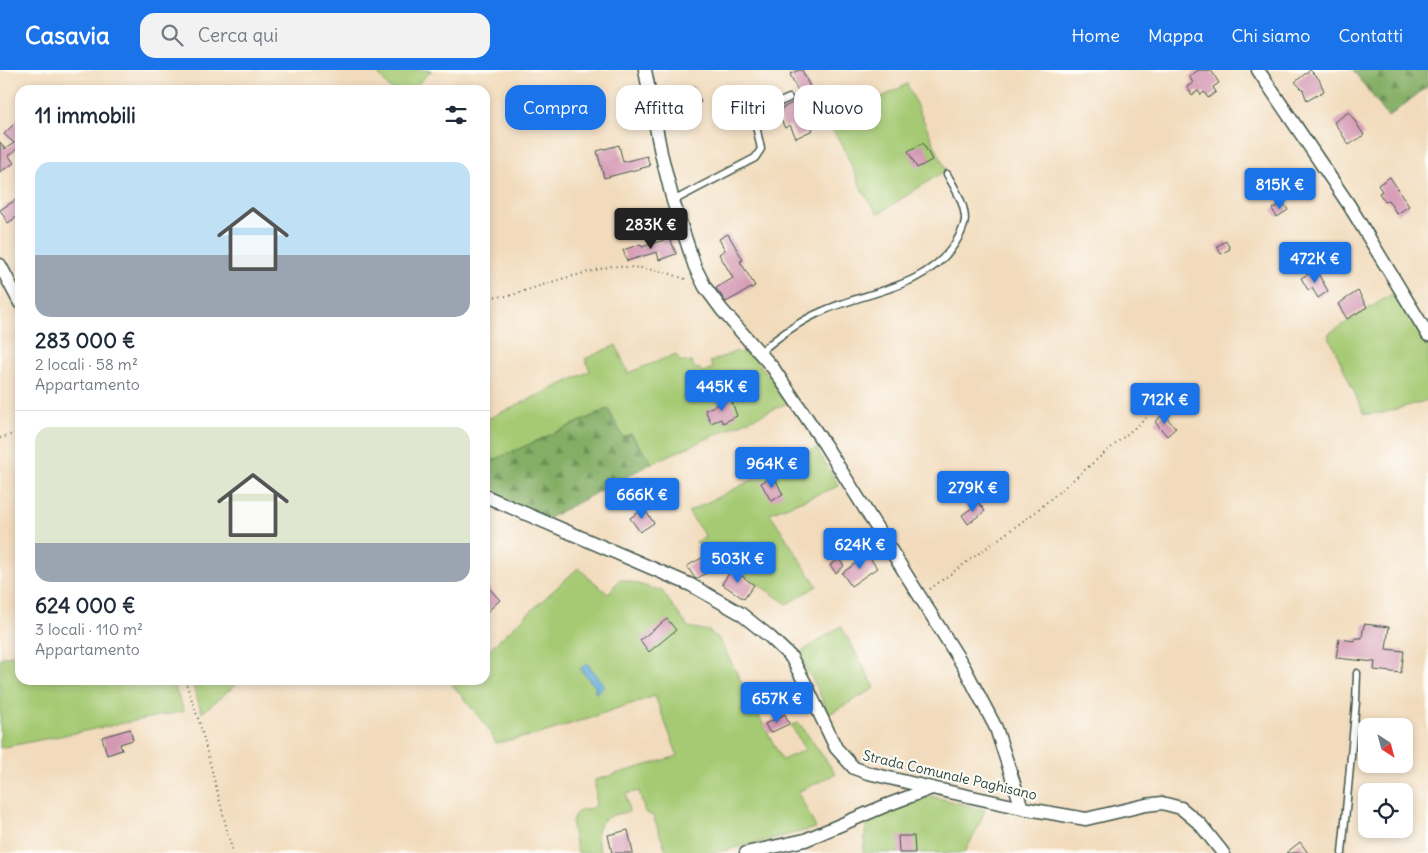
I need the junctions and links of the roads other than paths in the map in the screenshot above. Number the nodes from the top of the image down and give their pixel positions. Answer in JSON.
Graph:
{"nodes":[{"id":1,"x":645,"y":70,"type":"edge"},
{"id":2,"x":1258,"y":70,"type":"edge"},
{"id":3,"x":789,"y":98,"type":"dead end"},
{"id":4,"x":947,"y":174,"type":"dead end"},
{"id":5,"x":673,"y":201,"type":"junction"},
{"id":6,"x":0,"y":265,"type":"edge"},
{"id":7,"x":15,"y":294,"type":"edge"},
{"id":8,"x":1428,"y":335,"type":"edge"},
{"id":9,"x":759,"y":352,"type":"junction"},
{"id":10,"x":490,"y":498,"type":"edge"},
{"id":11,"x":1357,"y":673,"type":"dead end"},
{"id":12,"x":932,"y":788,"type":"junction"},
{"id":13,"x":1022,"y":808,"type":"junction"},
{"id":14,"x":746,"y":853,"type":"edge"},
{"id":15,"x":1223,"y":853,"type":"edge"},
{"id":16,"x":1342,"y":853,"type":"edge"}],
"edges":[{"from":1,"to":5,"type":"street"},
{"from":2,"to":8,"type":"street"},
{"from":3,"to":5,"type":"lane"},
{"from":4,"to":9,"type":"lane"},
{"from":5,"to":9,"type":"street"},
{"from":6,"to":7,"type":"street"},
{"from":9,"to":13,"type":"street"},
{"from":10,"to":12,"type":"street","name":"Strada Comunale Paghisano"},
{"from":11,"to":16,"type":"lane"},
{"from":12,"to":13,"type":"street","name":"Strada Comunale Paghisano"},
{"from":12,"to":14,"type":"street"},
{"from":13,"to":15,"type":"street","name":"Strada Comunale Paghisano"}]}
